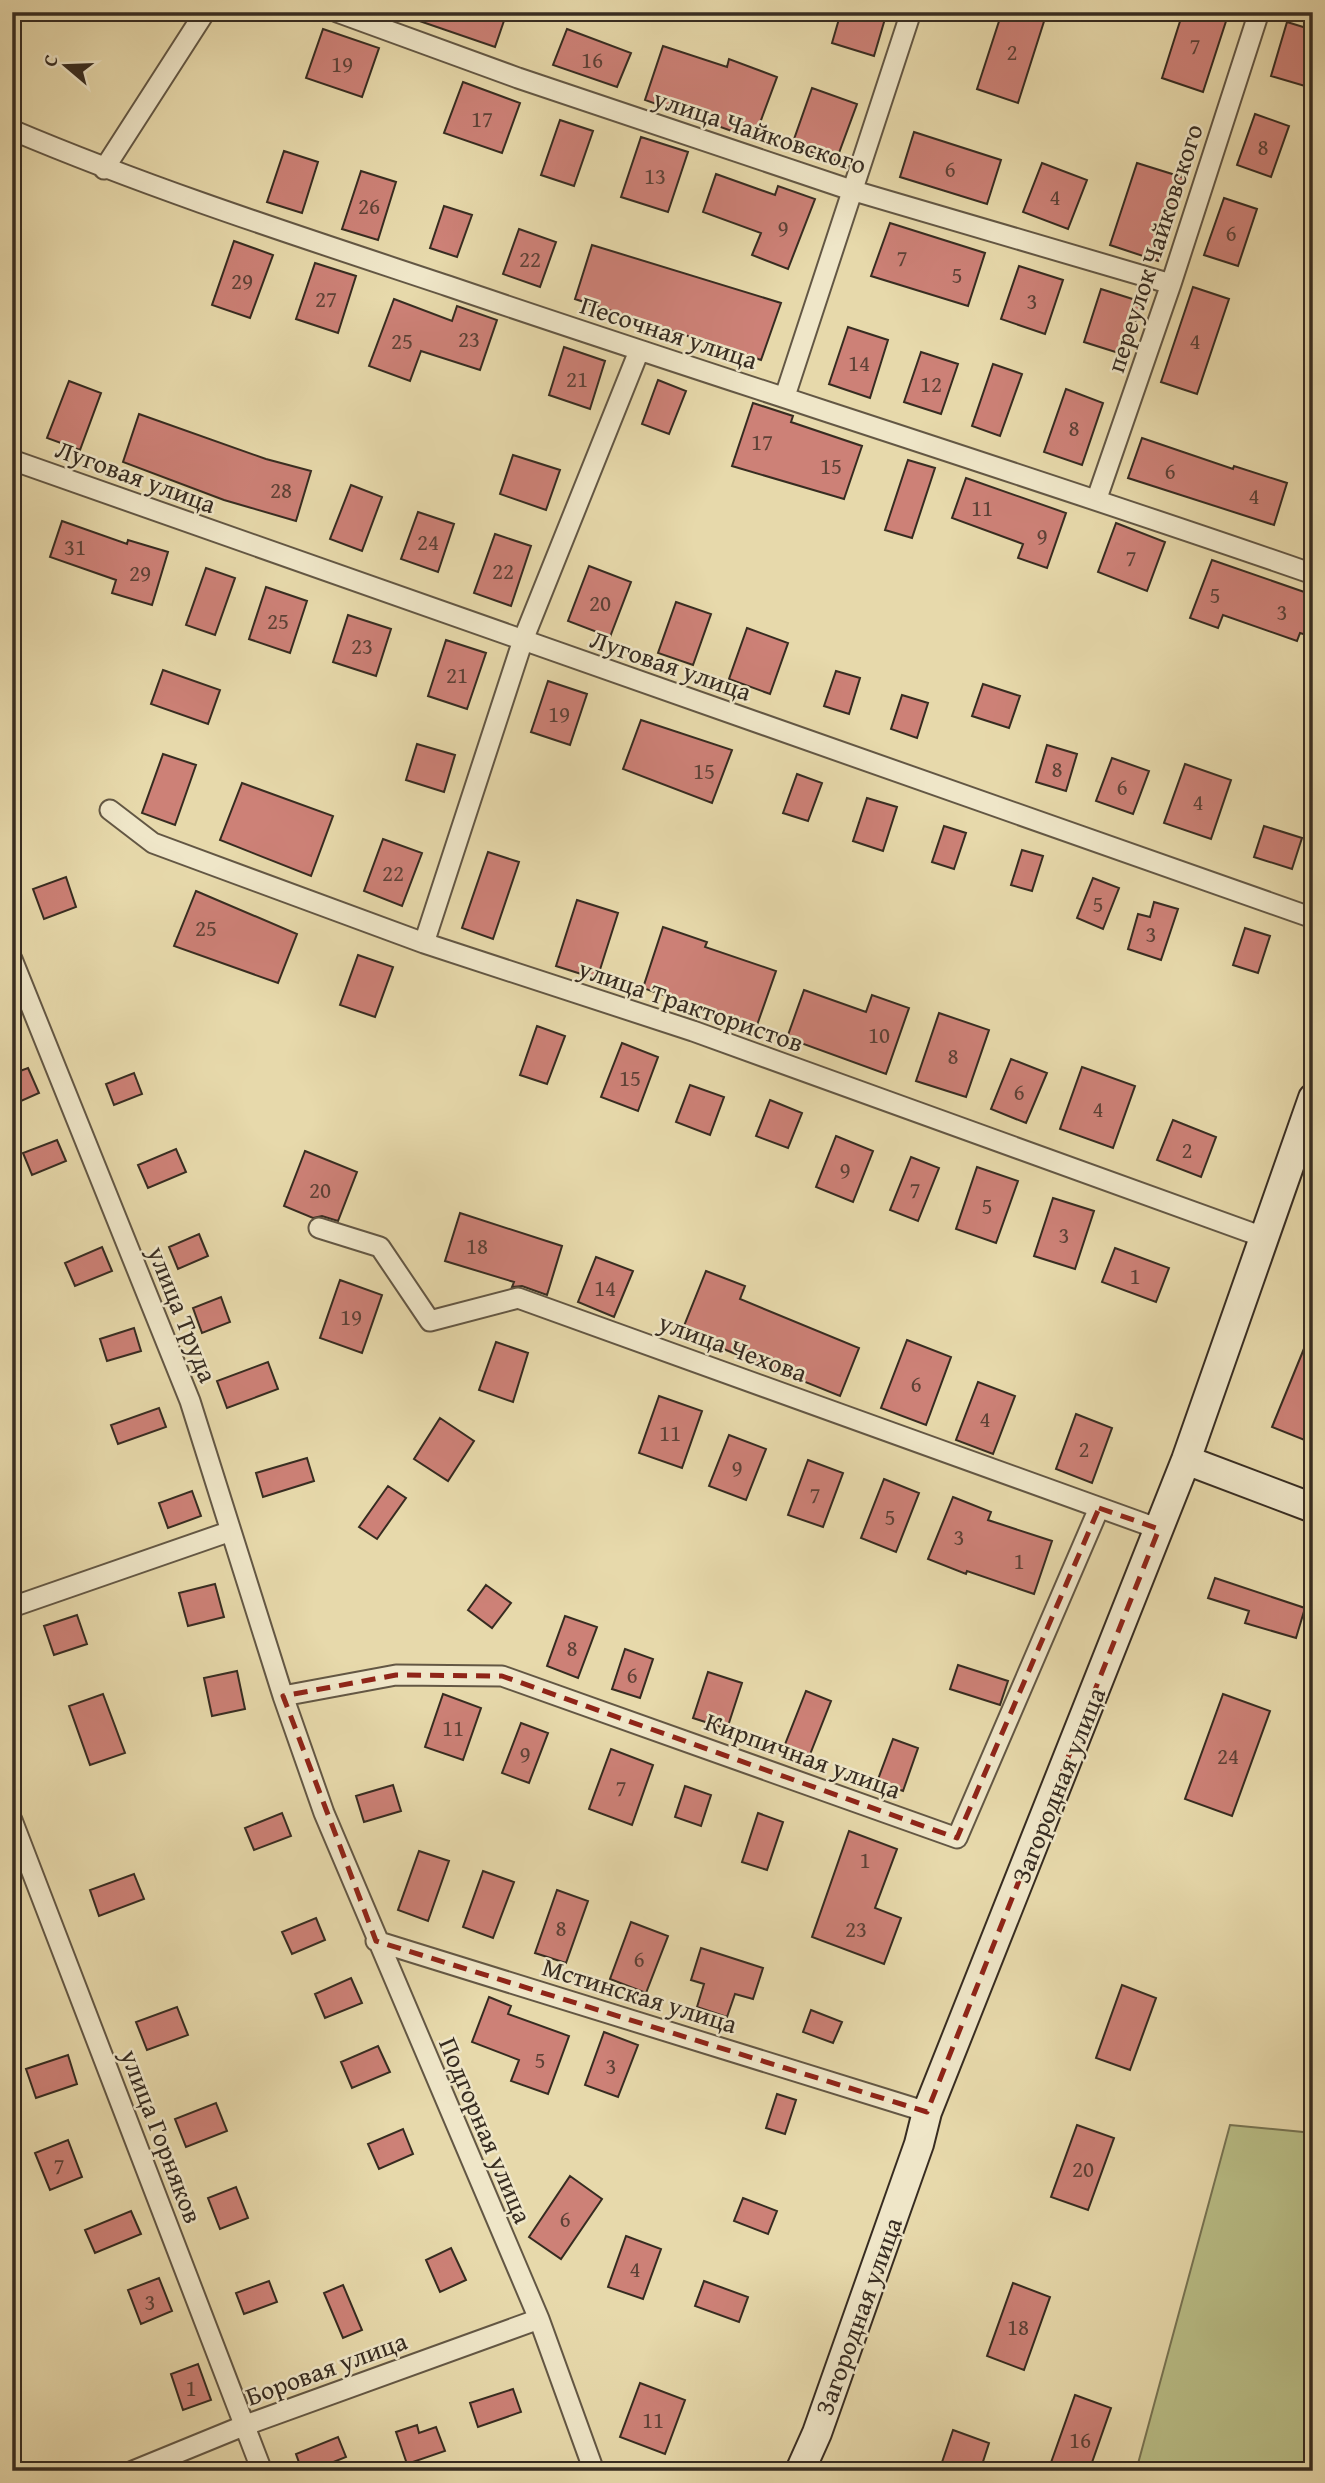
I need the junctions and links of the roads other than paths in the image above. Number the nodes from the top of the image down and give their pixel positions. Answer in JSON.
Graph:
{"nodes":[{"id":1,"x":205,"y":12,"type":"edge"},
{"id":2,"x":337,"y":12,"type":"edge"},
{"id":3,"x":911,"y":12,"type":"edge"},
{"id":4,"x":1259,"y":12,"type":"edge"},
{"id":5,"x":12,"y":130,"type":"edge"},
{"id":6,"x":104,"y":169,"type":"junction"},
{"id":7,"x":851,"y":190,"type":"junction"},
{"id":8,"x":1171,"y":284,"type":"junction"},
{"id":9,"x":639,"y":351,"type":"junction"},
{"id":10,"x":785,"y":396,"type":"junction"},
{"id":11,"x":12,"y":460,"type":"edge"},
{"id":12,"x":1097,"y":498,"type":"junction"},
{"id":13,"x":1313,"y":574,"type":"edge"},
{"id":14,"x":523,"y":640,"type":"junction"},
{"id":15,"x":110,"y":810,"type":"dead end"},
{"id":16,"x":1313,"y":918,"type":"edge"},
{"id":17,"x":424,"y":943,"type":"junction"},
{"id":18,"x":12,"y":959,"type":"edge"},
{"id":19,"x":1313,"y":1098,"type":"edge"},
{"id":20,"x":319,"y":1228,"type":"dead end"},
{"id":21,"x":1263,"y":1237,"type":"junction"},
{"id":22,"x":1186,"y":1460,"type":"junction"},
{"id":23,"x":1099,"y":1508,"type":"junction"},
{"id":24,"x":1313,"y":1508,"type":"edge"},
{"id":25,"x":1159,"y":1528,"type":"junction"},
{"id":26,"x":231,"y":1531,"type":"junction"},
{"id":27,"x":12,"y":1607,"type":"edge"},
{"id":28,"x":282,"y":1696,"type":"junction"},
{"id":29,"x":324,"y":1813,"type":"joint"},
{"id":30,"x":12,"y":1820,"type":"edge"},
{"id":31,"x":376,"y":1941,"type":"junction"},
{"id":32,"x":927,"y":2112,"type":"junction"},
{"id":33,"x":539,"y":2319,"type":"junction"},
{"id":34,"x":243,"y":2426,"type":"junction"},
{"id":35,"x":133,"y":2471,"type":"edge"},
{"id":36,"x":262,"y":2471,"type":"edge"},
{"id":37,"x":594,"y":2471,"type":"edge"},
{"id":38,"x":800,"y":2471,"type":"edge"}],
"edges":[{"from":1,"to":6,"type":"street"},
{"from":2,"to":7,"type":"street","name":"улица Чайковского"},
{"from":3,"to":7,"type":"street"},
{"from":4,"to":8,"type":"street","name":"переулок Чайковского"},
{"from":5,"to":6,"type":"street","name":"Песочная улица"},
{"from":6,"to":9,"type":"street","name":"Песочная улица"},
{"from":7,"to":8,"type":"street","name":"улица Чайковского"},
{"from":7,"to":10,"type":"street"},
{"from":8,"to":12,"type":"street","name":"переулок Чайковского"},
{"from":9,"to":10,"type":"street","name":"Песочная улица"},
{"from":9,"to":14,"type":"street"},
{"from":10,"to":12,"type":"street","name":"Песочная улица"},
{"from":11,"to":14,"type":"street","name":"Луговая улица"},
{"from":12,"to":13,"type":"street","name":"Песочная улица"},
{"from":14,"to":16,"type":"street","name":"Луговая улица"},
{"from":14,"to":17,"type":"street"},
{"from":15,"to":17,"type":"street","name":"улица Трактористов"},
{"from":17,"to":21,"type":"street","name":"улица Трактористов"},
{"from":18,"to":26,"type":"street","name":"улица Труда"},
{"from":19,"to":21,"type":"main road","name":"Загородная улица"},
{"from":20,"to":23,"type":"street","name":"улица Чехова"},
{"from":21,"to":22,"type":"main road","name":"Загородная улица"},
{"from":22,"to":24,"type":"main road"},
{"from":22,"to":25,"type":"main road","name":"Загородная улица"},
{"from":23,"to":25,"type":"street","name":"улица Чехова"},
{"from":23,"to":28,"type":"street","name":"Кирпичная улица"},
{"from":25,"to":32,"type":"main road","name":"Загородная улица"},
{"from":26,"to":27,"type":"street"},
{"from":26,"to":28,"type":"street","name":"улица Труда"},
{"from":28,"to":29,"type":"street","name":"улица Труда"},
{"from":29,"to":31,"type":"street","name":"Подгорная улица"},
{"from":30,"to":34,"type":"street","name":"улица Горняков"},
{"from":31,"to":32,"type":"street","name":"Мстинская улица"},
{"from":31,"to":33,"type":"street","name":"Подгорная улица"},
{"from":32,"to":38,"type":"main road","name":"Загородная улица"},
{"from":33,"to":34,"type":"street","name":"Боровая улица"},
{"from":33,"to":37,"type":"street","name":"Подгорная улица"},
{"from":34,"to":35,"type":"street","name":"Боровая улица"},
{"from":34,"to":36,"type":"street","name":"улица Горняков"}]}
